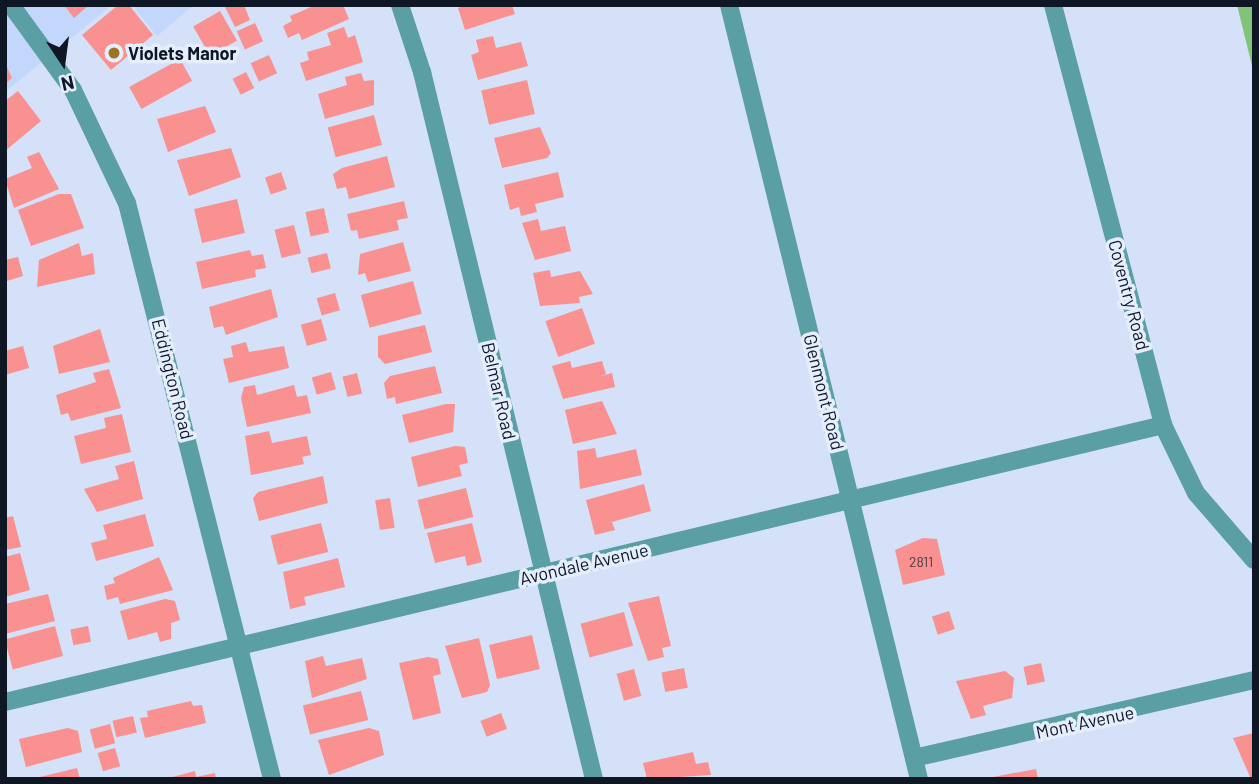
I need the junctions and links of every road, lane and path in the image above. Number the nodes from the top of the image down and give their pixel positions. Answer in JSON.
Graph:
{"nodes":[{"id":1,"x":11,"y":5,"type":"edge"},
{"id":2,"x":400,"y":5,"type":"edge"},
{"id":3,"x":729,"y":5,"type":"edge"},
{"id":4,"x":1053,"y":5,"type":"edge"},
{"id":5,"x":1163,"y":425,"type":"junction"},
{"id":6,"x":851,"y":502,"type":"junction"},
{"id":7,"x":1254,"y":560,"type":"edge"},
{"id":8,"x":542,"y":573,"type":"junction"},
{"id":9,"x":239,"y":648,"type":"junction"},
{"id":10,"x":1254,"y":680,"type":"edge"},
{"id":11,"x":5,"y":702,"type":"edge"},
{"id":12,"x":914,"y":758,"type":"junction"},
{"id":13,"x":272,"y":779,"type":"edge"},
{"id":14,"x":594,"y":779,"type":"edge"},
{"id":15,"x":919,"y":779,"type":"edge"}],
"edges":[{"from":1,"to":9,"type":"street","name":"Eddington Road"},
{"from":2,"to":8,"type":"street","name":"Belmar Road"},
{"from":3,"to":6,"type":"street","name":"Glenmont Road"},
{"from":4,"to":5,"type":"street","name":"Coventry Road"},
{"from":5,"to":6,"type":"street","name":"Avondale Avenue"},
{"from":5,"to":7,"type":"street","name":"Coventry Road"},
{"from":6,"to":8,"type":"street","name":"Avondale Avenue"},
{"from":6,"to":12,"type":"street","name":"Glenmont Road"},
{"from":8,"to":9,"type":"street","name":"Avondale Avenue"},
{"from":8,"to":14,"type":"street","name":"Belmar Road"},
{"from":9,"to":11,"type":"street","name":"Avondale Avenue"},
{"from":9,"to":13,"type":"street","name":"Eddington Road"},
{"from":10,"to":12,"type":"street","name":"Mont Avenue"},
{"from":12,"to":15,"type":"street","name":"Glenmont Road"}]}
